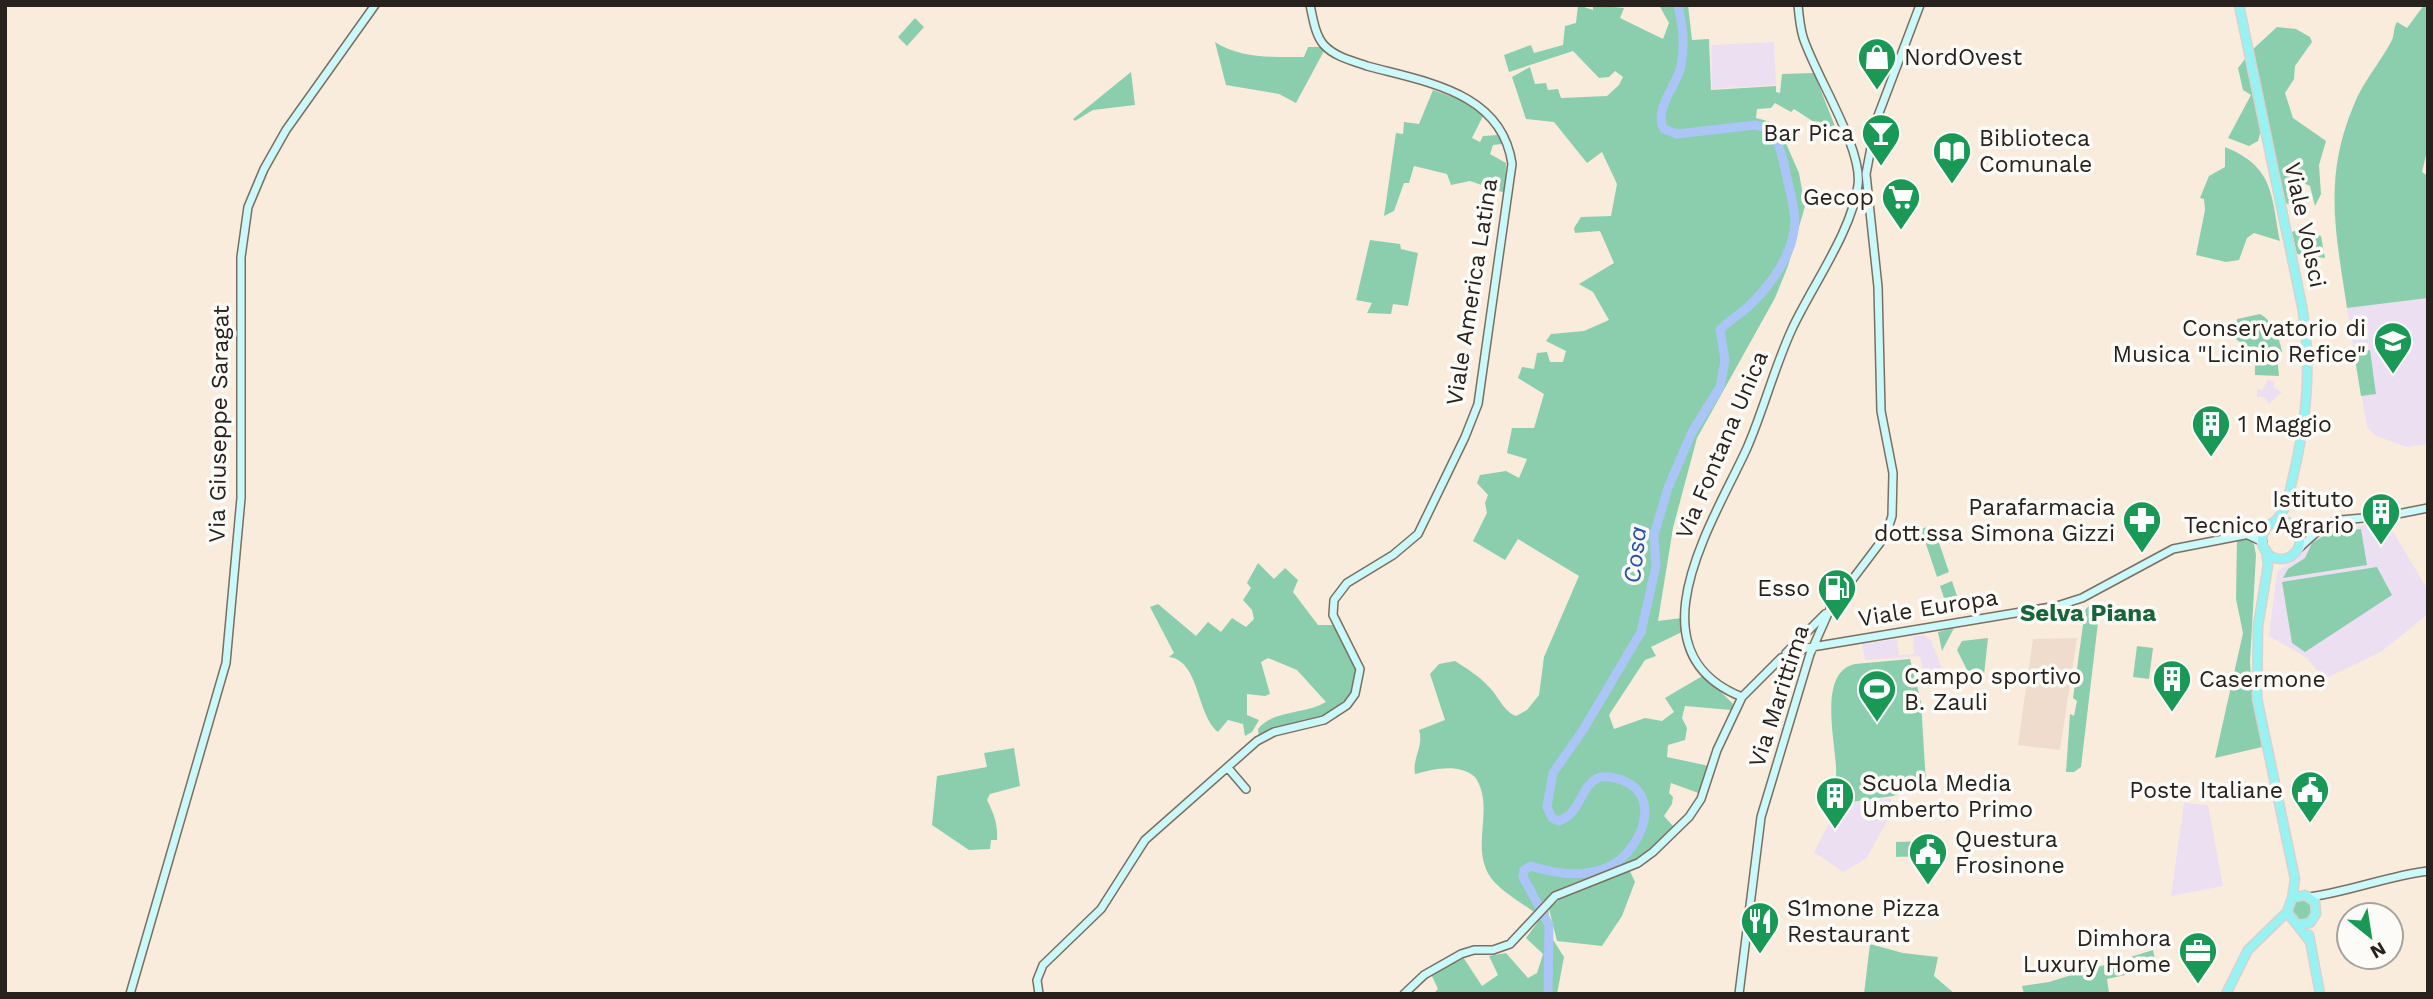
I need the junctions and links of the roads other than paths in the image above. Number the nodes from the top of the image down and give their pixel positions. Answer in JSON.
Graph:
{"nodes":[{"id":1,"x":375,"y":5,"type":"edge"},
{"id":2,"x":1310,"y":5,"type":"edge"},
{"id":3,"x":1798,"y":5,"type":"edge"},
{"id":4,"x":1920,"y":5,"type":"edge"},
{"id":5,"x":2239,"y":5,"type":"edge"},
{"id":6,"x":1868,"y":156,"type":"junction"},
{"id":7,"x":1855,"y":158,"type":"junction"},
{"id":8,"x":1854,"y":200,"type":"junction"},
{"id":9,"x":1868,"y":201,"type":"junction"},
{"id":10,"x":2288,"y":496,"type":"junction"},
{"id":11,"x":2428,"y":508,"type":"edge"},
{"id":12,"x":2291,"y":524,"type":"junction"},
{"id":13,"x":2326,"y":525,"type":"junction"},
{"id":14,"x":2268,"y":527,"type":"junction"},
{"id":15,"x":2244,"y":534,"type":"junction"},
{"id":16,"x":2264,"y":546,"type":"junction"},
{"id":17,"x":2298,"y":549,"type":"junction"},
{"id":18,"x":2281,"y":559,"type":"junction"},
{"id":19,"x":2267,"y":574,"type":"junction"},
{"id":20,"x":1830,"y":609,"type":"junction"},
{"id":21,"x":1812,"y":647,"type":"junction"},
{"id":22,"x":1781,"y":658,"type":"junction"},
{"id":23,"x":1742,"y":697,"type":"junction"},
{"id":24,"x":1228,"y":768,"type":"junction"},
{"id":25,"x":1245,"y":789,"type":"dead end"},
{"id":26,"x":2428,"y":871,"type":"edge"},
{"id":27,"x":2295,"y":879,"type":"junction"},
{"id":28,"x":2329,"y":895,"type":"junction"},
{"id":29,"x":2307,"y":896,"type":"junction"},
{"id":30,"x":2292,"y":898,"type":"junction"},
{"id":31,"x":2317,"y":909,"type":"junction"},
{"id":32,"x":2287,"y":912,"type":"junction"},
{"id":33,"x":2312,"y":921,"type":"junction"},
{"id":34,"x":2297,"y":924,"type":"junction"},
{"id":35,"x":2273,"y":928,"type":"junction"},
{"id":36,"x":2308,"y":939,"type":"junction"},
{"id":37,"x":130,"y":994,"type":"edge"},
{"id":38,"x":1039,"y":994,"type":"edge"},
{"id":39,"x":1404,"y":994,"type":"edge"},
{"id":40,"x":1739,"y":994,"type":"edge"},
{"id":41,"x":2226,"y":994,"type":"edge"},
{"id":42,"x":2320,"y":994,"type":"edge"}],
"edges":[{"from":1,"to":37,"type":"main road","name":"Via Giuseppe Saragat"},
{"from":2,"to":24,"type":"main road","name":"Viale America Latina"},
{"from":3,"to":7,"type":"main road"},
{"from":4,"to":6,"type":"main road","name":"Via Marittima"},
{"from":5,"to":10,"type":"main road","name":"Viale Volsci"},
{"from":6,"to":7,"type":"main road"},
{"from":6,"to":9,"type":"main road","name":"Via Marittima"},
{"from":7,"to":8,"type":"main road"},
{"from":8,"to":9,"type":"main road"},
{"from":8,"to":23,"type":"main road","name":"Via Fontana Unica"},
{"from":9,"to":20,"type":"main road","name":"Via Marittima"},
{"from":10,"to":12,"type":"main road","name":"Viale Volsci"},
{"from":10,"to":14,"type":"main road","name":"Viale Volsci"},
{"from":11,"to":13,"type":"main road"},
{"from":12,"to":13,"type":"main road"},
{"from":12,"to":14,"type":"main road"},
{"from":12,"to":17,"type":"main road","name":"Viale Volsci"},
{"from":13,"to":17,"type":"main road"},
{"from":14,"to":15,"type":"main road","name":"Viale Europa"},
{"from":14,"to":16,"type":"main road","name":"Viale Volsci"},
{"from":15,"to":16,"type":"main road"},
{"from":15,"to":21,"type":"main road","name":"Viale Europa"},
{"from":16,"to":18,"type":"main road"},
{"from":16,"to":19,"type":"main road","name":"Viale Volsci"},
{"from":17,"to":18,"type":"main road"},
{"from":18,"to":19,"type":"main road"},
{"from":19,"to":27,"type":"main road","name":"Viale Volsci"},
{"from":20,"to":21,"type":"main road","name":"Via Marittima"},
{"from":20,"to":22,"type":"main road"},
{"from":21,"to":22,"type":"main road","name":"Viale Europa"},
{"from":21,"to":40,"type":"main road","name":"Via Marittima"},
{"from":22,"to":23,"type":"main road"},
{"from":23,"to":39,"type":"main road"},
{"from":24,"to":25,"type":"main road"},
{"from":24,"to":38,"type":"main road","name":"Viale America Latina"},
{"from":26,"to":28,"type":"main road"},
{"from":27,"to":29,"type":"main road"},
{"from":27,"to":30,"type":"main road"},
{"from":28,"to":29,"type":"main road"},
{"from":28,"to":31,"type":"main road"},
{"from":29,"to":30,"type":"main road"},
{"from":29,"to":31,"type":"main road"},
{"from":30,"to":32,"type":"main road"},
{"from":31,"to":33,"type":"main road"},
{"from":32,"to":34,"type":"main road"},
{"from":32,"to":35,"type":"main road"},
{"from":33,"to":34,"type":"main road"},
{"from":33,"to":36,"type":"main road"},
{"from":34,"to":35,"type":"main road"},
{"from":34,"to":36,"type":"main road"},
{"from":35,"to":41,"type":"main road"},
{"from":36,"to":42,"type":"main road"}]}
